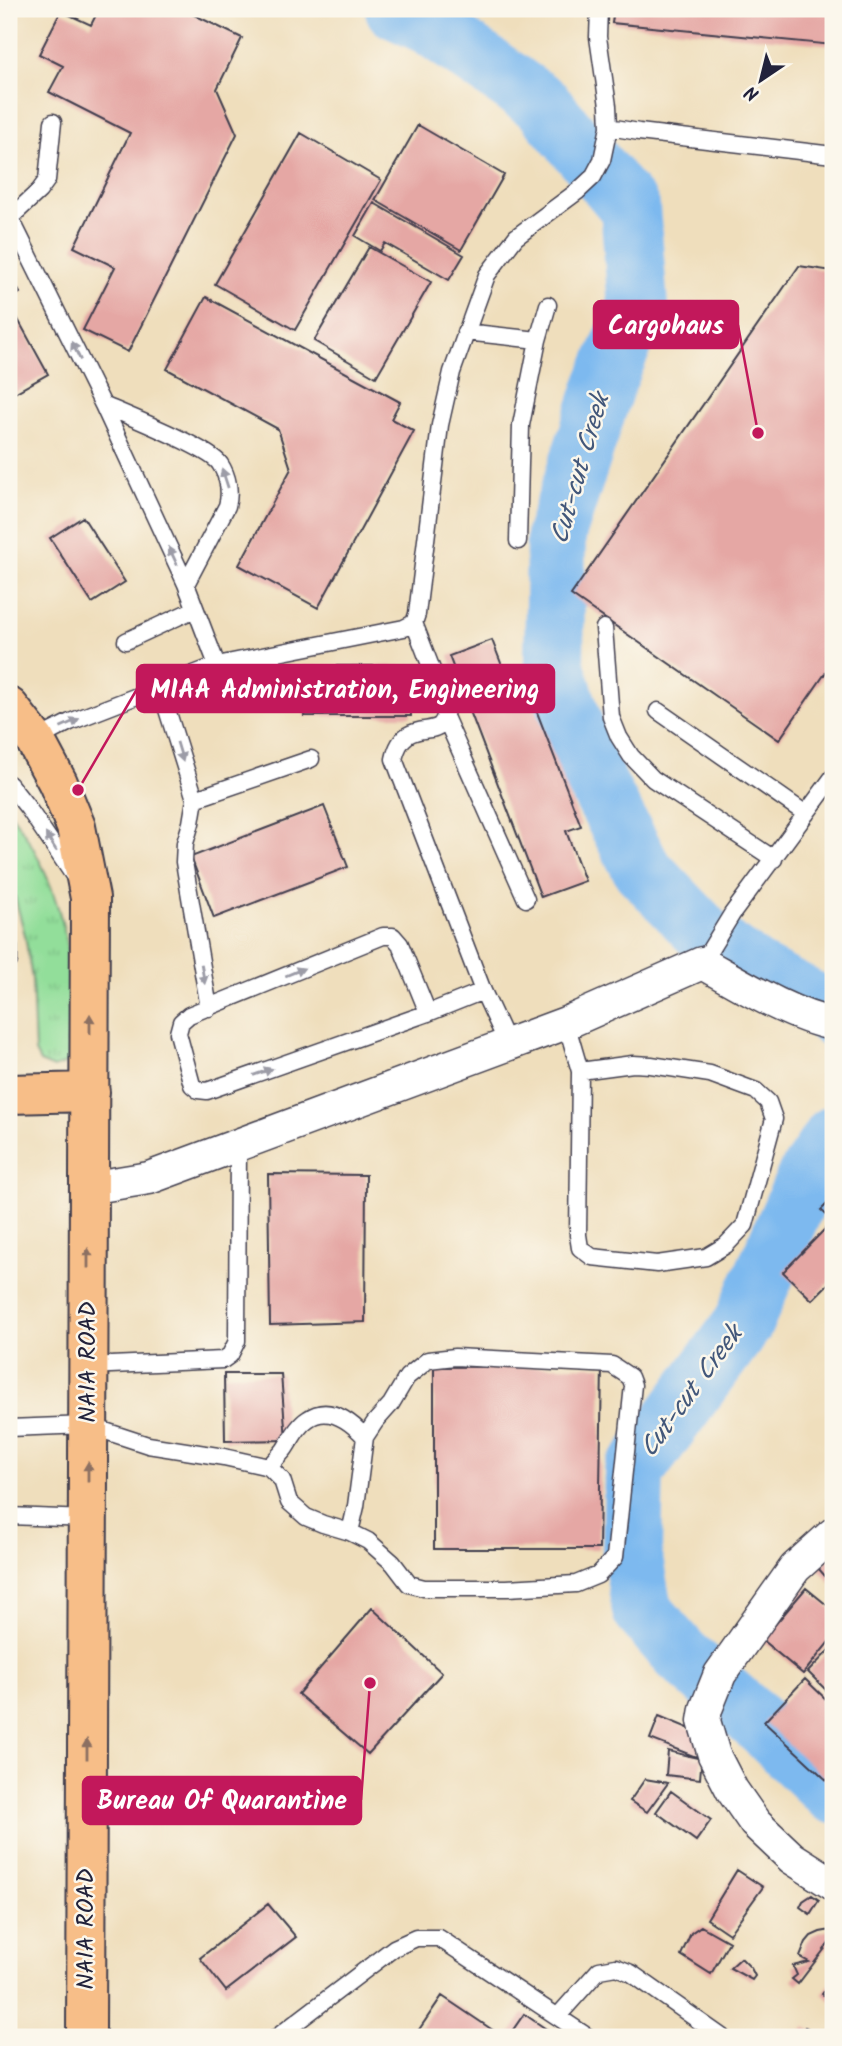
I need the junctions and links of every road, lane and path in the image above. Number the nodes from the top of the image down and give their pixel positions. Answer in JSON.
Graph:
{"nodes":[{"id":1,"x":599,"y":9,"type":"edge"},
{"id":2,"x":53,"y":122,"type":"dead end"},
{"id":3,"x":609,"y":127,"type":"junction"},
{"id":4,"x":833,"y":155,"type":"edge"},
{"id":5,"x":10,"y":217,"type":"edge"},
{"id":6,"x":548,"y":305,"type":"dead end"},
{"id":7,"x":465,"y":332,"type":"junction"},
{"id":8,"x":538,"y":340,"type":"junction"},
{"id":9,"x":103,"y":405,"type":"junction"},
{"id":10,"x":518,"y":541,"type":"dead end"},
{"id":11,"x":186,"y":584,"type":"junction"},
{"id":12,"x":195,"y":609,"type":"junction"},
{"id":13,"x":414,"y":623,"type":"junction"},
{"id":14,"x":604,"y":628,"type":"dead end"},
{"id":15,"x":126,"y":641,"type":"dead end"},
{"id":16,"x":217,"y":665,"type":"junction"},
{"id":17,"x":160,"y":687,"type":"junction"},
{"id":18,"x":9,"y":707,"type":"edge"},
{"id":19,"x":658,"y":711,"type":"dead end"},
{"id":20,"x":446,"y":719,"type":"junction"},
{"id":21,"x":35,"y":740,"type":"junction"},
{"id":22,"x":311,"y":759,"type":"dead end"},
{"id":23,"x":833,"y":777,"type":"edge"},
{"id":24,"x":9,"y":784,"type":"edge"},
{"id":25,"x":195,"y":799,"type":"junction"},
{"id":26,"x":806,"y":814,"type":"junction"},
{"id":27,"x":774,"y":859,"type":"junction"},
{"id":28,"x":90,"y":898,"type":"junction"},
{"id":29,"x":527,"y":899,"type":"dead end"},
{"id":30,"x":9,"y":946,"type":"edge"},
{"id":31,"x":709,"y":951,"type":"junction"},
{"id":32,"x":9,"y":961,"type":"edge"},
{"id":33,"x":483,"y":991,"type":"junction"},
{"id":34,"x":209,"y":1008,"type":"junction"},
{"id":35,"x":428,"y":1013,"type":"junction"},
{"id":36,"x":566,"y":1023,"type":"junction"},
{"id":37,"x":833,"y":1024,"type":"edge"},
{"id":38,"x":509,"y":1045,"type":"junction"},
{"id":39,"x":580,"y":1071,"type":"junction"},
{"id":40,"x":90,"y":1092,"type":"junction"},
{"id":41,"x":9,"y":1094,"type":"edge"},
{"id":42,"x":238,"y":1145,"type":"junction"},
{"id":43,"x":88,"y":1188,"type":"junction"},
{"id":44,"x":88,"y":1366,"type":"junction"},
{"id":45,"x":87,"y":1424,"type":"junction"},
{"id":46,"x":9,"y":1428,"type":"edge"},
{"id":47,"x":366,"y":1437,"type":"junction"},
{"id":48,"x":269,"y":1467,"type":"junction"},
{"id":49,"x":9,"y":1516,"type":"edge"},
{"id":50,"x":88,"y":1519,"type":"junction"},
{"id":51,"x":349,"y":1532,"type":"junction"},
{"id":52,"x":833,"y":1534,"type":"edge"},
{"id":53,"x":833,"y":1884,"type":"edge"},
{"id":54,"x":558,"y":2017,"type":"junction"},
{"id":55,"x":86,"y":2037,"type":"edge"},
{"id":56,"x":277,"y":2037,"type":"edge"},
{"id":57,"x":588,"y":2037,"type":"edge"},
{"id":58,"x":722,"y":2037,"type":"edge"}],
"edges":[{"from":1,"to":3,"type":"lane"},
{"from":2,"to":5,"type":"lane"},
{"from":3,"to":4,"type":"lane"},
{"from":3,"to":7,"type":"lane"},
{"from":9,"to":5,"type":"lane","one_way":true},
{"from":6,"to":8,"type":"lane"},
{"from":7,"to":8,"type":"lane"},
{"from":7,"to":13,"type":"lane"},
{"from":8,"to":10,"type":"lane"},
{"from":11,"to":9,"type":"lane","one_way":true},
{"from":11,"to":9,"type":"lane","one_way":true},
{"from":11,"to":12,"type":"lane"},
{"from":12,"to":15,"type":"lane"},
{"from":12,"to":16,"type":"lane"},
{"from":13,"to":16,"type":"lane"},
{"from":13,"to":20,"type":"lane"},
{"from":14,"to":27,"type":"lane"},
{"from":16,"to":17,"type":"lane"},
{"from":21,"to":17,"type":"lane","one_way":true},
{"from":17,"to":25,"type":"lane","one_way":true},
{"from":18,"to":21,"type":"main road","name":"NAIA ROAD"},
{"from":19,"to":26,"type":"lane"},
{"from":20,"to":29,"type":"lane"},
{"from":20,"to":33,"type":"lane"},
{"from":21,"to":28,"type":"main road","name":"NAIA ROAD"},
{"from":22,"to":25,"type":"lane"},
{"from":23,"to":26,"type":"lane"},
{"from":28,"to":24,"type":"lane","one_way":true},
{"from":25,"to":34,"type":"lane","one_way":true},
{"from":26,"to":27,"type":"lane"},
{"from":27,"to":31,"type":"lane"},
{"from":40,"to":28,"type":"main road","name":"NAIA ROAD","one_way":true},
{"from":30,"to":32,"type":"lane"},
{"from":31,"to":36,"type":"street"},
{"from":31,"to":37,"type":"street"},
{"from":33,"to":35,"type":"lane"},
{"from":33,"to":38,"type":"lane"},
{"from":34,"to":35,"type":"lane","one_way":true},
{"from":34,"to":35,"type":"lane","one_way":true},
{"from":36,"to":38,"type":"street"},
{"from":36,"to":39,"type":"lane"},
{"from":38,"to":42,"type":"street"},
{"from":39,"to":39,"type":"lane"},
{"from":40,"to":41,"type":"main road"},
{"from":40,"to":43,"type":"main road","name":"NAIA ROAD"},
{"from":42,"to":43,"type":"street"},
{"from":42,"to":44,"type":"lane"},
{"from":44,"to":43,"type":"main road","name":"NAIA ROAD","one_way":true},
{"from":44,"to":45,"type":"main road","name":"NAIA ROAD"},
{"from":45,"to":46,"type":"lane"},
{"from":45,"to":48,"type":"lane"},
{"from":50,"to":45,"type":"main road","name":"NAIA ROAD","one_way":true},
{"from":47,"to":48,"type":"lane"},
{"from":47,"to":51,"type":"lane"},
{"from":47,"to":51,"type":"lane"},
{"from":48,"to":51,"type":"lane"},
{"from":49,"to":50,"type":"lane"},
{"from":55,"to":50,"type":"main road","name":"NAIA ROAD","one_way":true},
{"from":52,"to":53,"type":"street"},
{"from":54,"to":56,"type":"lane"},
{"from":54,"to":57,"type":"lane"},
{"from":54,"to":58,"type":"lane"}]}
